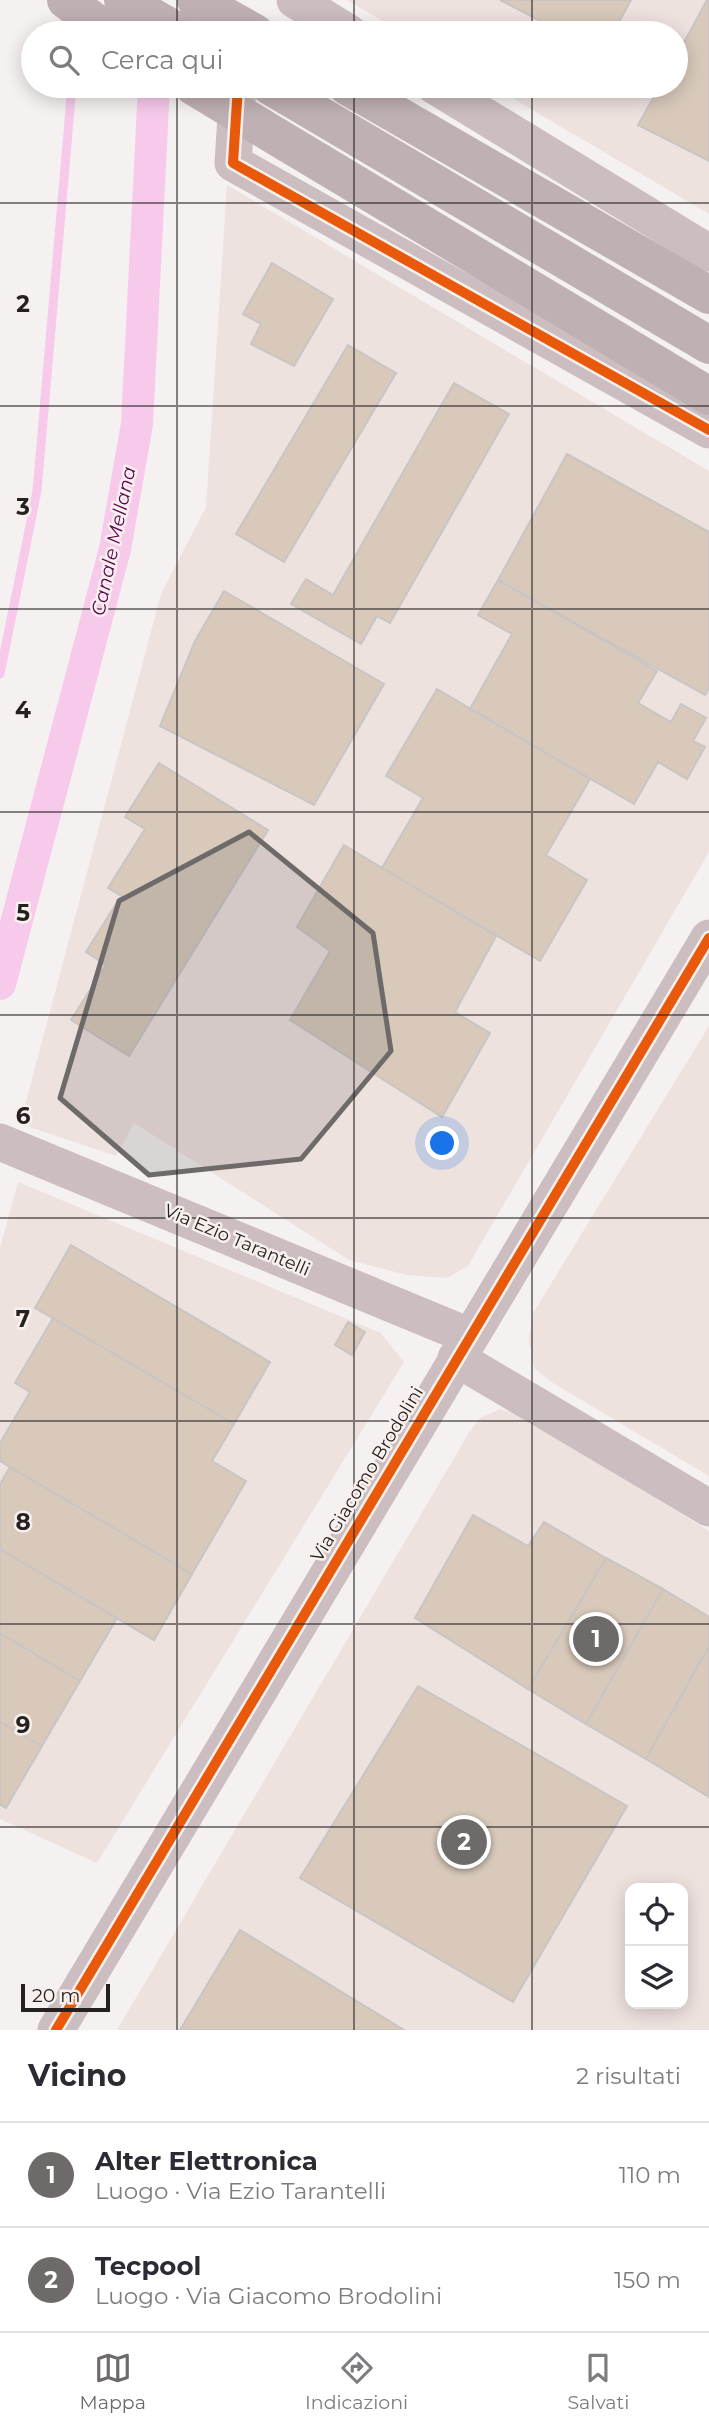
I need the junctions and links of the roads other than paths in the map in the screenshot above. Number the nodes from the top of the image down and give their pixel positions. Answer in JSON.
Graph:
{"nodes":[{"id":1,"x":65,"y":0,"type":"edge"},
{"id":2,"x":123,"y":0,"type":"edge"},
{"id":3,"x":196,"y":0,"type":"edge"},
{"id":4,"x":243,"y":0,"type":"edge"},
{"id":5,"x":295,"y":0,"type":"edge"},
{"id":6,"x":93,"y":21,"type":"edge"},
{"id":7,"x":159,"y":21,"type":"edge"},
{"id":8,"x":234,"y":21,"type":"edge"},
{"id":9,"x":242,"y":21,"type":"edge"},
{"id":10,"x":329,"y":21,"type":"edge"},
{"id":11,"x":214,"y":98,"type":"edge"},
{"id":12,"x":237,"y":98,"type":"edge"},
{"id":13,"x":290,"y":98,"type":"edge"},
{"id":14,"x":368,"y":98,"type":"edge"},
{"id":15,"x":455,"y":98,"type":"edge"},
{"id":16,"x":709,"y":253,"type":"edge"},
{"id":17,"x":709,"y":295,"type":"edge"},
{"id":18,"x":709,"y":345,"type":"edge"},
{"id":19,"x":709,"y":396,"type":"edge"},
{"id":20,"x":709,"y":430,"type":"edge"},
{"id":21,"x":709,"y":938,"type":"edge"},
{"id":22,"x":2,"y":1143,"type":"edge"},
{"id":23,"x":463,"y":1347,"type":"junction"},
{"id":24,"x":709,"y":1508,"type":"edge"},
{"id":25,"x":56,"y":2030,"type":"edge"}],
"edges":[{"from":1,"to":6,"type":"highway"},
{"from":2,"to":7,"type":"highway"},
{"from":3,"to":8,"type":"highway","bridge":true},
{"from":4,"to":9,"type":"street"},
{"from":5,"to":10,"type":"street"},
{"from":11,"to":19,"type":"highway","bridge":true},
{"from":12,"to":20,"type":"street"},
{"from":13,"to":18,"type":"highway"},
{"from":14,"to":17,"type":"highway"},
{"from":15,"to":16,"type":"street"},
{"from":21,"to":23,"type":"street","name":"Via Giacomo Brodolini"},
{"from":22,"to":23,"type":"street","name":"Via Ezio Tarantelli"},
{"from":23,"to":24,"type":"street","name":"Via Ezio Tarantelli"},
{"from":23,"to":25,"type":"street","name":"Via Giacomo Brodolini"}]}
